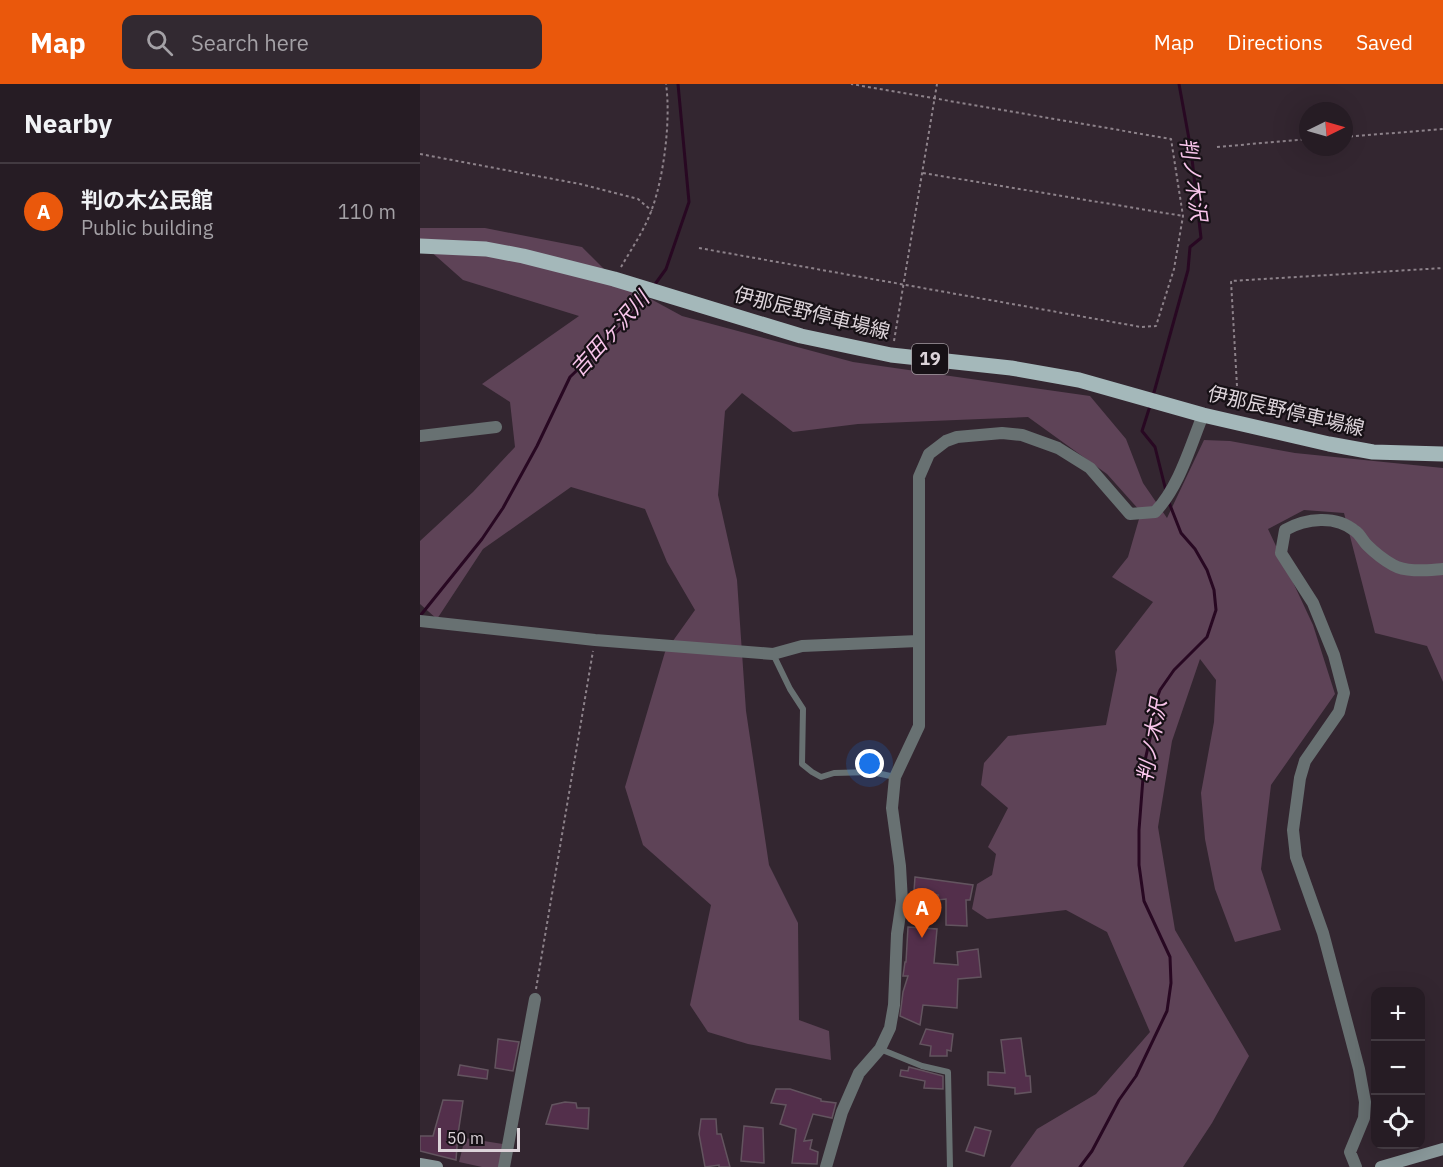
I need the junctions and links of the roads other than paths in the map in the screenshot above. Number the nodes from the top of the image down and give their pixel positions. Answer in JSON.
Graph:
{"nodes":[{"id":1,"x":420,"y":246,"type":"edge"},
{"id":2,"x":1203,"y":415,"type":"junction"},
{"id":3,"x":495,"y":427,"type":"dead end"},
{"id":4,"x":420,"y":436,"type":"edge"},
{"id":5,"x":1443,"y":454,"type":"edge"},
{"id":6,"x":1443,"y":569,"type":"edge"},
{"id":7,"x":420,"y":621,"type":"edge"},
{"id":8,"x":918,"y":640,"type":"junction"},
{"id":9,"x":773,"y":654,"type":"junction"},
{"id":10,"x":895,"y":777,"type":"junction"},
{"id":11,"x":534,"y":999,"type":"road end"},
{"id":12,"x":880,"y":1049,"type":"junction"},
{"id":13,"x":1443,"y":1149,"type":"edge"},
{"id":14,"x":420,"y":1164,"type":"edge"},
{"id":15,"x":437,"y":1167,"type":"edge"},
{"id":16,"x":504,"y":1167,"type":"edge"},
{"id":17,"x":826,"y":1167,"type":"edge"},
{"id":18,"x":950,"y":1167,"type":"edge"},
{"id":19,"x":1356,"y":1167,"type":"edge"},
{"id":20,"x":1381,"y":1167,"type":"edge"}],
"edges":[{"from":1,"to":2,"type":"main road","name":"伊那辰野停車場線","number":"19"},
{"from":2,"to":5,"type":"main road","name":"伊那辰野停車場線","number":"19"},
{"from":2,"to":8,"type":"street"},
{"from":3,"to":4,"type":"street"},
{"from":6,"to":19,"type":"street"},
{"from":7,"to":9,"type":"street"},
{"from":8,"to":9,"type":"street"},
{"from":8,"to":10,"type":"street"},
{"from":9,"to":10,"type":"lane"},
{"from":10,"to":12,"type":"street"},
{"from":11,"to":16,"type":"street"},
{"from":12,"to":17,"type":"street"},
{"from":12,"to":18,"type":"lane"},
{"from":13,"to":20,"type":"street"},
{"from":14,"to":15,"type":"street"}]}
